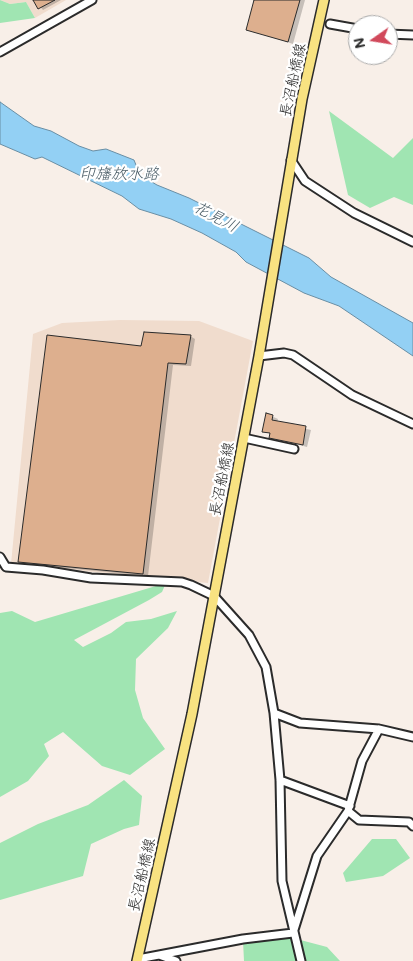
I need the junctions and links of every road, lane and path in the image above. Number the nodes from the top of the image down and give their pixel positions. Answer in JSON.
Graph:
{"nodes":[{"id":1,"x":92,"y":0,"type":"edge"},
{"id":2,"x":324,"y":0,"type":"edge"},
{"id":3,"x":330,"y":24,"type":"dead end"},
{"id":4,"x":348,"y":27,"type":"edge"},
{"id":5,"x":398,"y":34,"type":"edge"},
{"id":6,"x":413,"y":35,"type":"edge"},
{"id":7,"x":0,"y":52,"type":"edge"},
{"id":8,"x":291,"y":160,"type":"junction"},
{"id":9,"x":413,"y":242,"type":"edge"},
{"id":10,"x":259,"y":356,"type":"junction"},
{"id":11,"x":413,"y":424,"type":"edge"},
{"id":12,"x":244,"y":438,"type":"junction"},
{"id":13,"x":294,"y":449,"type":"dead end"},
{"id":14,"x":0,"y":557,"type":"edge"},
{"id":15,"x":3,"y":567,"type":"edge"},
{"id":16,"x":214,"y":596,"type":"junction"},
{"id":17,"x":274,"y":713,"type":"junction"},
{"id":18,"x":379,"y":728,"type":"junction"},
{"id":19,"x":413,"y":737,"type":"edge"},
{"id":20,"x":280,"y":780,"type":"junction"},
{"id":21,"x":349,"y":808,"type":"junction"},
{"id":22,"x":413,"y":826,"type":"edge"},
{"id":23,"x":293,"y":933,"type":"junction"},
{"id":24,"x":159,"y":955,"type":"junction"},
{"id":25,"x":137,"y":960,"type":"edge"},
{"id":26,"x":176,"y":961,"type":"edge"},
{"id":27,"x":301,"y":961,"type":"edge"}],
"edges":[{"from":1,"to":7,"type":"street"},
{"from":2,"to":8,"type":"main road","name":"長沼船橋線"},
{"from":3,"to":4,"type":"street"},
{"from":5,"to":6,"type":"street"},
{"from":8,"to":9,"type":"street"},
{"from":8,"to":10,"type":"main road","name":"長沼船橋線"},
{"from":10,"to":11,"type":"street"},
{"from":10,"to":12,"type":"main road","name":"長沼船橋線"},
{"from":12,"to":13,"type":"street"},
{"from":12,"to":16,"type":"main road","name":"長沼船橋線"},
{"from":14,"to":15,"type":"street"},
{"from":15,"to":16,"type":"street"},
{"from":16,"to":17,"type":"street"},
{"from":16,"to":25,"type":"main road","name":"長沼船橋線"},
{"from":17,"to":18,"type":"street"},
{"from":17,"to":20,"type":"street"},
{"from":18,"to":19,"type":"street"},
{"from":18,"to":21,"type":"street"},
{"from":20,"to":21,"type":"street"},
{"from":20,"to":23,"type":"street"},
{"from":21,"to":22,"type":"street"},
{"from":21,"to":23,"type":"street"},
{"from":23,"to":24,"type":"street"},
{"from":23,"to":27,"type":"street"},
{"from":24,"to":25,"type":"street"},
{"from":24,"to":26,"type":"street"}]}
